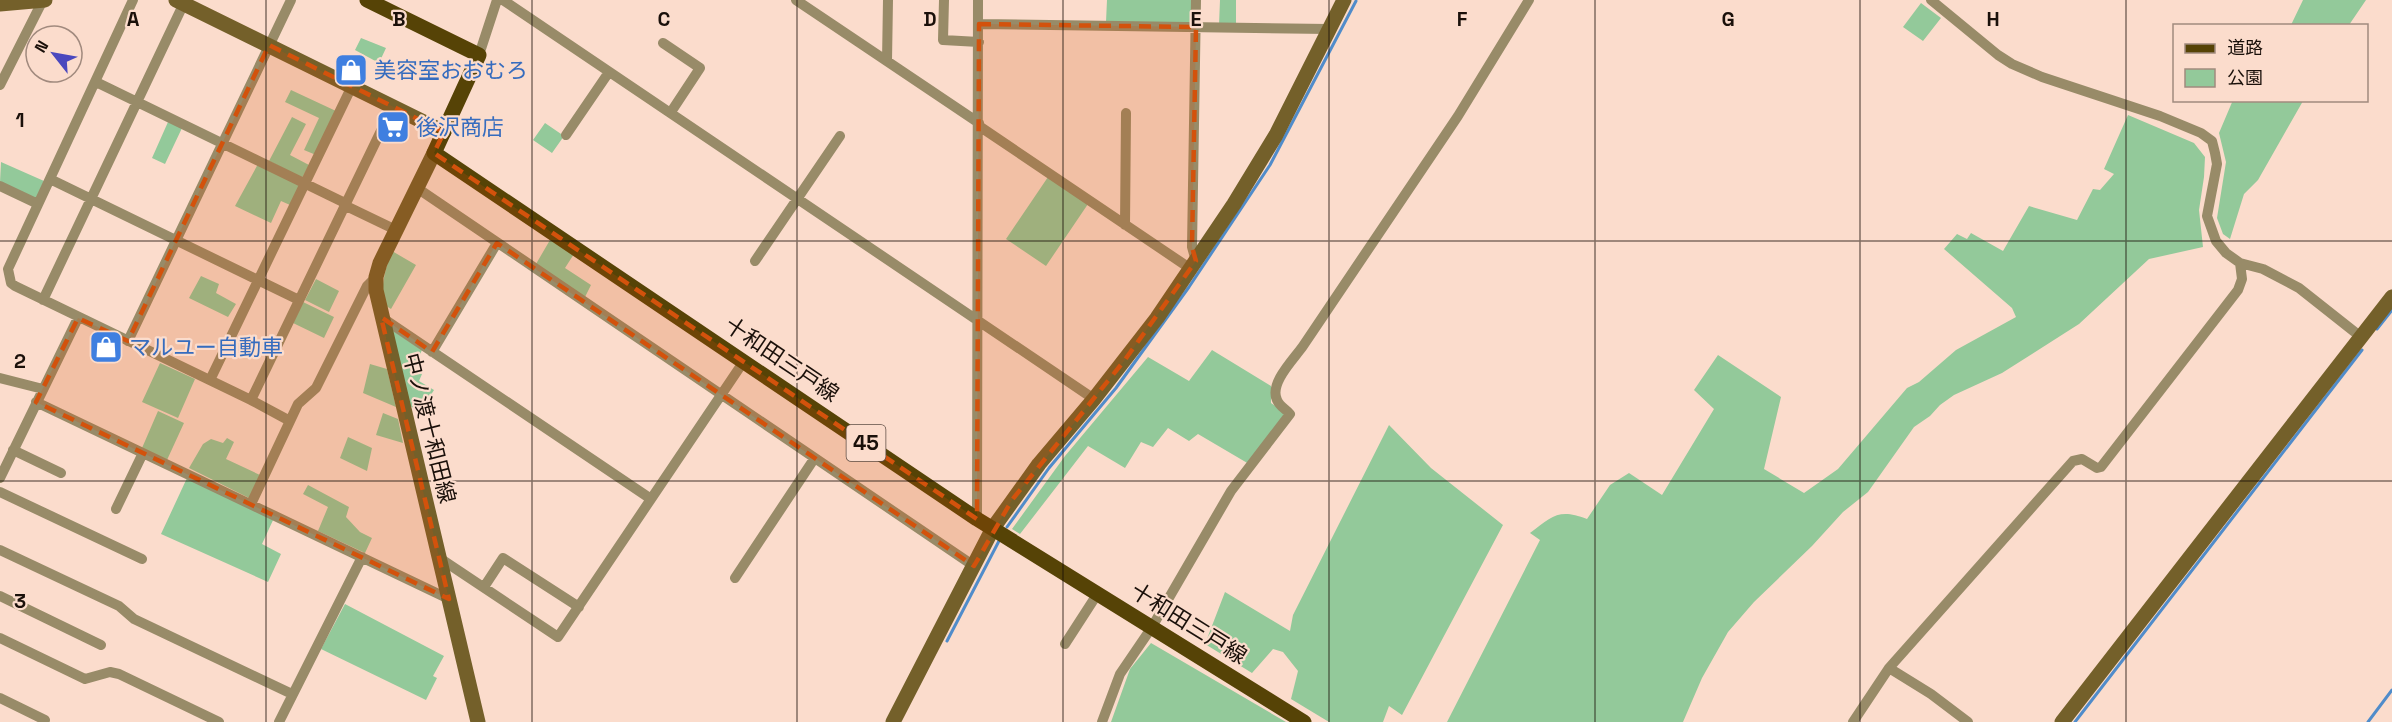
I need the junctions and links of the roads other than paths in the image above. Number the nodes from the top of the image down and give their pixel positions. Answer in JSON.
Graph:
{"nodes":[{"id":1,"x":44,"y":0,"type":"edge"},
{"id":2,"x":133,"y":0,"type":"edge"},
{"id":3,"x":291,"y":0,"type":"edge"},
{"id":4,"x":367,"y":0,"type":"edge"},
{"id":5,"x":497,"y":0,"type":"edge"},
{"id":6,"x":503,"y":0,"type":"edge"},
{"id":7,"x":796,"y":0,"type":"edge"},
{"id":8,"x":888,"y":0,"type":"edge"},
{"id":9,"x":944,"y":0,"type":"edge"},
{"id":10,"x":978,"y":0,"type":"edge"},
{"id":11,"x":1196,"y":0,"type":"edge"},
{"id":12,"x":1344,"y":0,"type":"edge"},
{"id":13,"x":1529,"y":0,"type":"edge"},
{"id":14,"x":1931,"y":0,"type":"edge"},
{"id":15,"x":180,"y":2,"type":"edge"},
{"id":16,"x":0,"y":4,"type":"edge"},
{"id":17,"x":979,"y":24,"type":"junction"},
{"id":18,"x":1196,"y":27,"type":"junction"},
{"id":19,"x":1328,"y":29,"type":"junction"},
{"id":20,"x":979,"y":42,"type":"junction"},
{"id":21,"x":663,"y":43,"type":"dead end"},
{"id":22,"x":269,"y":45,"type":"junction"},
{"id":23,"x":479,"y":55,"type":"junction"},
{"id":24,"x":888,"y":62,"type":"junction"},
{"id":25,"x":609,"y":72,"type":"junction"},
{"id":26,"x":96,"y":82,"type":"junction"},
{"id":27,"x":0,"y":85,"type":"edge"},
{"id":28,"x":352,"y":86,"type":"junction"},
{"id":29,"x":136,"y":102,"type":"junction"},
{"id":30,"x":393,"y":106,"type":"junction"},
{"id":31,"x":670,"y":112,"type":"junction"},
{"id":32,"x":1126,"y":113,"type":"dead end"},
{"id":33,"x":979,"y":124,"type":"junction"},
{"id":34,"x":444,"y":132,"type":"junction"},
{"id":35,"x":566,"y":135,"type":"dead end"},
{"id":36,"x":840,"y":136,"type":"dead end"},
{"id":37,"x":222,"y":143,"type":"junction"},
{"id":38,"x":434,"y":153,"type":"junction"},
{"id":39,"x":50,"y":179,"type":"junction"},
{"id":40,"x":305,"y":183,"type":"junction"},
{"id":41,"x":0,"y":186,"type":"edge"},
{"id":42,"x":417,"y":188,"type":"junction"},
{"id":43,"x":90,"y":198,"type":"junction"},
{"id":44,"x":796,"y":199,"type":"junction"},
{"id":45,"x":38,"y":204,"type":"junction"},
{"id":46,"x":345,"y":204,"type":"junction"},
{"id":47,"x":1125,"y":225,"type":"junction"},
{"id":48,"x":396,"y":230,"type":"junction"},
{"id":49,"x":176,"y":238,"type":"junction"},
{"id":50,"x":497,"y":243,"type":"junction"},
{"id":51,"x":755,"y":261,"type":"dead end"},
{"id":52,"x":2240,"y":263,"type":"junction"},
{"id":53,"x":1194,"y":265,"type":"junction"},
{"id":54,"x":376,"y":277,"type":"junction"},
{"id":55,"x":257,"y":280,"type":"junction"},
{"id":56,"x":2392,"y":297,"type":"edge"},
{"id":57,"x":43,"y":300,"type":"junction"},
{"id":58,"x":299,"y":300,"type":"junction"},
{"id":59,"x":381,"y":316,"type":"junction"},
{"id":60,"x":78,"y":318,"type":"junction"},
{"id":61,"x":979,"y":321,"type":"junction"},
{"id":62,"x":2361,"y":337,"type":"junction"},
{"id":63,"x":128,"y":341,"type":"junction"},
{"id":64,"x":432,"y":352,"type":"junction"},
{"id":65,"x":744,"y":361,"type":"junction"},
{"id":66,"x":0,"y":378,"type":"edge"},
{"id":67,"x":210,"y":380,"type":"junction"},
{"id":68,"x":43,"y":389,"type":"junction"},
{"id":69,"x":721,"y":395,"type":"junction"},
{"id":70,"x":1094,"y":399,"type":"junction"},
{"id":71,"x":251,"y":400,"type":"junction"},
{"id":72,"x":36,"y":402,"type":"junction"},
{"id":73,"x":290,"y":421,"type":"junction"},
{"id":74,"x":13,"y":450,"type":"junction"},
{"id":75,"x":142,"y":453,"type":"junction"},
{"id":76,"x":814,"y":459,"type":"junction"},
{"id":77,"x":61,"y":472,"type":"dead end"},
{"id":78,"x":0,"y":478,"type":"edge"},
{"id":79,"x":0,"y":492,"type":"edge"},
{"id":80,"x":651,"y":499,"type":"junction"},
{"id":81,"x":251,"y":504,"type":"junction"},
{"id":82,"x":116,"y":509,"type":"dead end"},
{"id":83,"x":977,"y":519,"type":"junction"},
{"id":84,"x":993,"y":528,"type":"junction"},
{"id":85,"x":0,"y":550,"type":"edge"},
{"id":86,"x":362,"y":557,"type":"junction"},
{"id":87,"x":438,"y":557,"type":"junction"},
{"id":88,"x":142,"y":559,"type":"dead end"},
{"id":89,"x":974,"y":566,"type":"junction"},
{"id":90,"x":735,"y":578,"type":"dead end"},
{"id":91,"x":484,"y":587,"type":"junction"},
{"id":92,"x":1098,"y":593,"type":"junction"},
{"id":93,"x":0,"y":597,"type":"edge"},
{"id":94,"x":448,"y":599,"type":"junction"},
{"id":95,"x":579,"y":608,"type":"junction"},
{"id":96,"x":1152,"y":627,"type":"junction"},
{"id":97,"x":0,"y":638,"type":"edge"},
{"id":98,"x":1065,"y":644,"type":"dead end"},
{"id":99,"x":101,"y":645,"type":"dead end"},
{"id":100,"x":1889,"y":668,"type":"junction"},
{"id":101,"x":292,"y":694,"type":"junction"},
{"id":102,"x":0,"y":698,"type":"edge"},
{"id":103,"x":45,"y":720,"type":"dead end"},
{"id":104,"x":219,"y":722,"type":"edge"},
{"id":105,"x":279,"y":722,"type":"edge"},
{"id":106,"x":478,"y":722,"type":"edge"},
{"id":107,"x":893,"y":722,"type":"edge"},
{"id":108,"x":1102,"y":722,"type":"edge"},
{"id":109,"x":1304,"y":722,"type":"edge"},
{"id":110,"x":1853,"y":722,"type":"edge"},
{"id":111,"x":1968,"y":722,"type":"edge"},
{"id":112,"x":2062,"y":722,"type":"edge"}],
"edges":[{"from":1,"to":16,"type":"street"},
{"from":1,"to":27,"type":"street"},
{"from":2,"to":26,"type":"street"},
{"from":3,"to":22,"type":"street"},
{"from":4,"to":23,"type":"main road"},
{"from":5,"to":23,"type":"street"},
{"from":6,"to":25,"type":"street"},
{"from":7,"to":24,"type":"street"},
{"from":8,"to":24,"type":"street"},
{"from":9,"to":20,"type":"street"},
{"from":10,"to":17,"type":"street"},
{"from":11,"to":18,"type":"street"},
{"from":12,"to":19,"type":"street"},
{"from":13,"to":96,"type":"street"},
{"from":14,"to":52,"type":"street"},
{"from":15,"to":22,"type":"street"},
{"from":15,"to":29,"type":"street"},
{"from":17,"to":18,"type":"street"},
{"from":17,"to":20,"type":"street"},
{"from":18,"to":19,"type":"street"},
{"from":18,"to":53,"type":"street"},
{"from":19,"to":53,"type":"street"},
{"from":20,"to":33,"type":"street"},
{"from":21,"to":31,"type":"street"},
{"from":22,"to":28,"type":"street"},
{"from":22,"to":37,"type":"street"},
{"from":23,"to":34,"type":"main road"},
{"from":24,"to":33,"type":"street"},
{"from":25,"to":31,"type":"street"},
{"from":25,"to":35,"type":"street"},
{"from":26,"to":29,"type":"street"},
{"from":26,"to":39,"type":"street"},
{"from":28,"to":30,"type":"street"},
{"from":28,"to":40,"type":"street"},
{"from":29,"to":37,"type":"street"},
{"from":29,"to":43,"type":"street"},
{"from":30,"to":34,"type":"street"},
{"from":30,"to":46,"type":"street"},
{"from":31,"to":44,"type":"street"},
{"from":32,"to":47,"type":"street"},
{"from":33,"to":47,"type":"street"},
{"from":33,"to":61,"type":"street"},
{"from":34,"to":38,"type":"main road"},
{"from":36,"to":44,"type":"street"},
{"from":37,"to":40,"type":"street"},
{"from":37,"to":49,"type":"street"},
{"from":38,"to":42,"type":"street","name":"中ノ渡十和田線"},
{"from":38,"to":65,"type":"main road","name":"十和田三戸線","number":"45"},
{"from":39,"to":43,"type":"street"},
{"from":39,"to":45,"type":"street"},
{"from":40,"to":46,"type":"street"},
{"from":40,"to":55,"type":"street"},
{"from":41,"to":45,"type":"street"},
{"from":42,"to":48,"type":"street","name":"中ノ渡十和田線"},
{"from":42,"to":50,"type":"street"},
{"from":43,"to":49,"type":"street"},
{"from":43,"to":57,"type":"street"},
{"from":44,"to":51,"type":"street"},
{"from":44,"to":61,"type":"street"},
{"from":45,"to":57,"type":"street"},
{"from":46,"to":48,"type":"street"},
{"from":46,"to":58,"type":"street"},
{"from":47,"to":53,"type":"street"},
{"from":48,"to":54,"type":"street","name":"中ノ渡十和田線"},
{"from":49,"to":55,"type":"street"},
{"from":49,"to":63,"type":"street"},
{"from":50,"to":64,"type":"street"},
{"from":50,"to":69,"type":"street"},
{"from":52,"to":62,"type":"street"},
{"from":52,"to":100,"type":"street"},
{"from":53,"to":70,"type":"street"},
{"from":54,"to":59,"type":"street","name":"中ノ渡十和田線"},
{"from":54,"to":73,"type":"street"},
{"from":55,"to":58,"type":"street"},
{"from":55,"to":67,"type":"street"},
{"from":56,"to":62,"type":"street"},
{"from":57,"to":60,"type":"street"},
{"from":58,"to":71,"type":"street"},
{"from":59,"to":64,"type":"street"},
{"from":59,"to":87,"type":"street","name":"中ノ渡十和田線"},
{"from":60,"to":63,"type":"street"},
{"from":60,"to":68,"type":"street"},
{"from":61,"to":70,"type":"street"},
{"from":61,"to":83,"type":"street"},
{"from":62,"to":112,"type":"street"},
{"from":63,"to":67,"type":"street"},
{"from":64,"to":80,"type":"street"},
{"from":65,"to":69,"type":"street"},
{"from":65,"to":83,"type":"main road","name":"十和田三戸線","number":"45"},
{"from":66,"to":68,"type":"street"},
{"from":67,"to":71,"type":"street"},
{"from":68,"to":72,"type":"street"},
{"from":69,"to":76,"type":"street"},
{"from":69,"to":80,"type":"street"},
{"from":70,"to":84,"type":"street"},
{"from":71,"to":73,"type":"street"},
{"from":72,"to":74,"type":"street"},
{"from":72,"to":75,"type":"street"},
{"from":73,"to":81,"type":"street"},
{"from":74,"to":77,"type":"street"},
{"from":74,"to":78,"type":"street"},
{"from":75,"to":81,"type":"street"},
{"from":75,"to":82,"type":"street"},
{"from":76,"to":89,"type":"street"},
{"from":76,"to":90,"type":"street"},
{"from":79,"to":88,"type":"street"},
{"from":80,"to":95,"type":"street"},
{"from":81,"to":86,"type":"street"},
{"from":83,"to":84,"type":"main road","name":"十和田三戸線","number":"45"},
{"from":84,"to":89,"type":"street"},
{"from":84,"to":92,"type":"main road","name":"十和田三戸線","number":"45"},
{"from":85,"to":101,"type":"street"},
{"from":86,"to":94,"type":"street"},
{"from":86,"to":101,"type":"street"},
{"from":87,"to":91,"type":"street"},
{"from":87,"to":94,"type":"street","name":"中ノ渡十和田線"},
{"from":89,"to":107,"type":"street"},
{"from":91,"to":95,"type":"street"},
{"from":91,"to":95,"type":"street"},
{"from":92,"to":96,"type":"main road","name":"十和田三戸線","number":"45"},
{"from":92,"to":98,"type":"street"},
{"from":93,"to":99,"type":"street"},
{"from":94,"to":106,"type":"street","name":"中ノ渡十和田線"},
{"from":96,"to":108,"type":"street"},
{"from":96,"to":109,"type":"main road","name":"十和田三戸線","number":"45"},
{"from":97,"to":104,"type":"street"},
{"from":100,"to":110,"type":"street"},
{"from":100,"to":111,"type":"street"},
{"from":101,"to":105,"type":"street"},
{"from":102,"to":103,"type":"street"}]}
